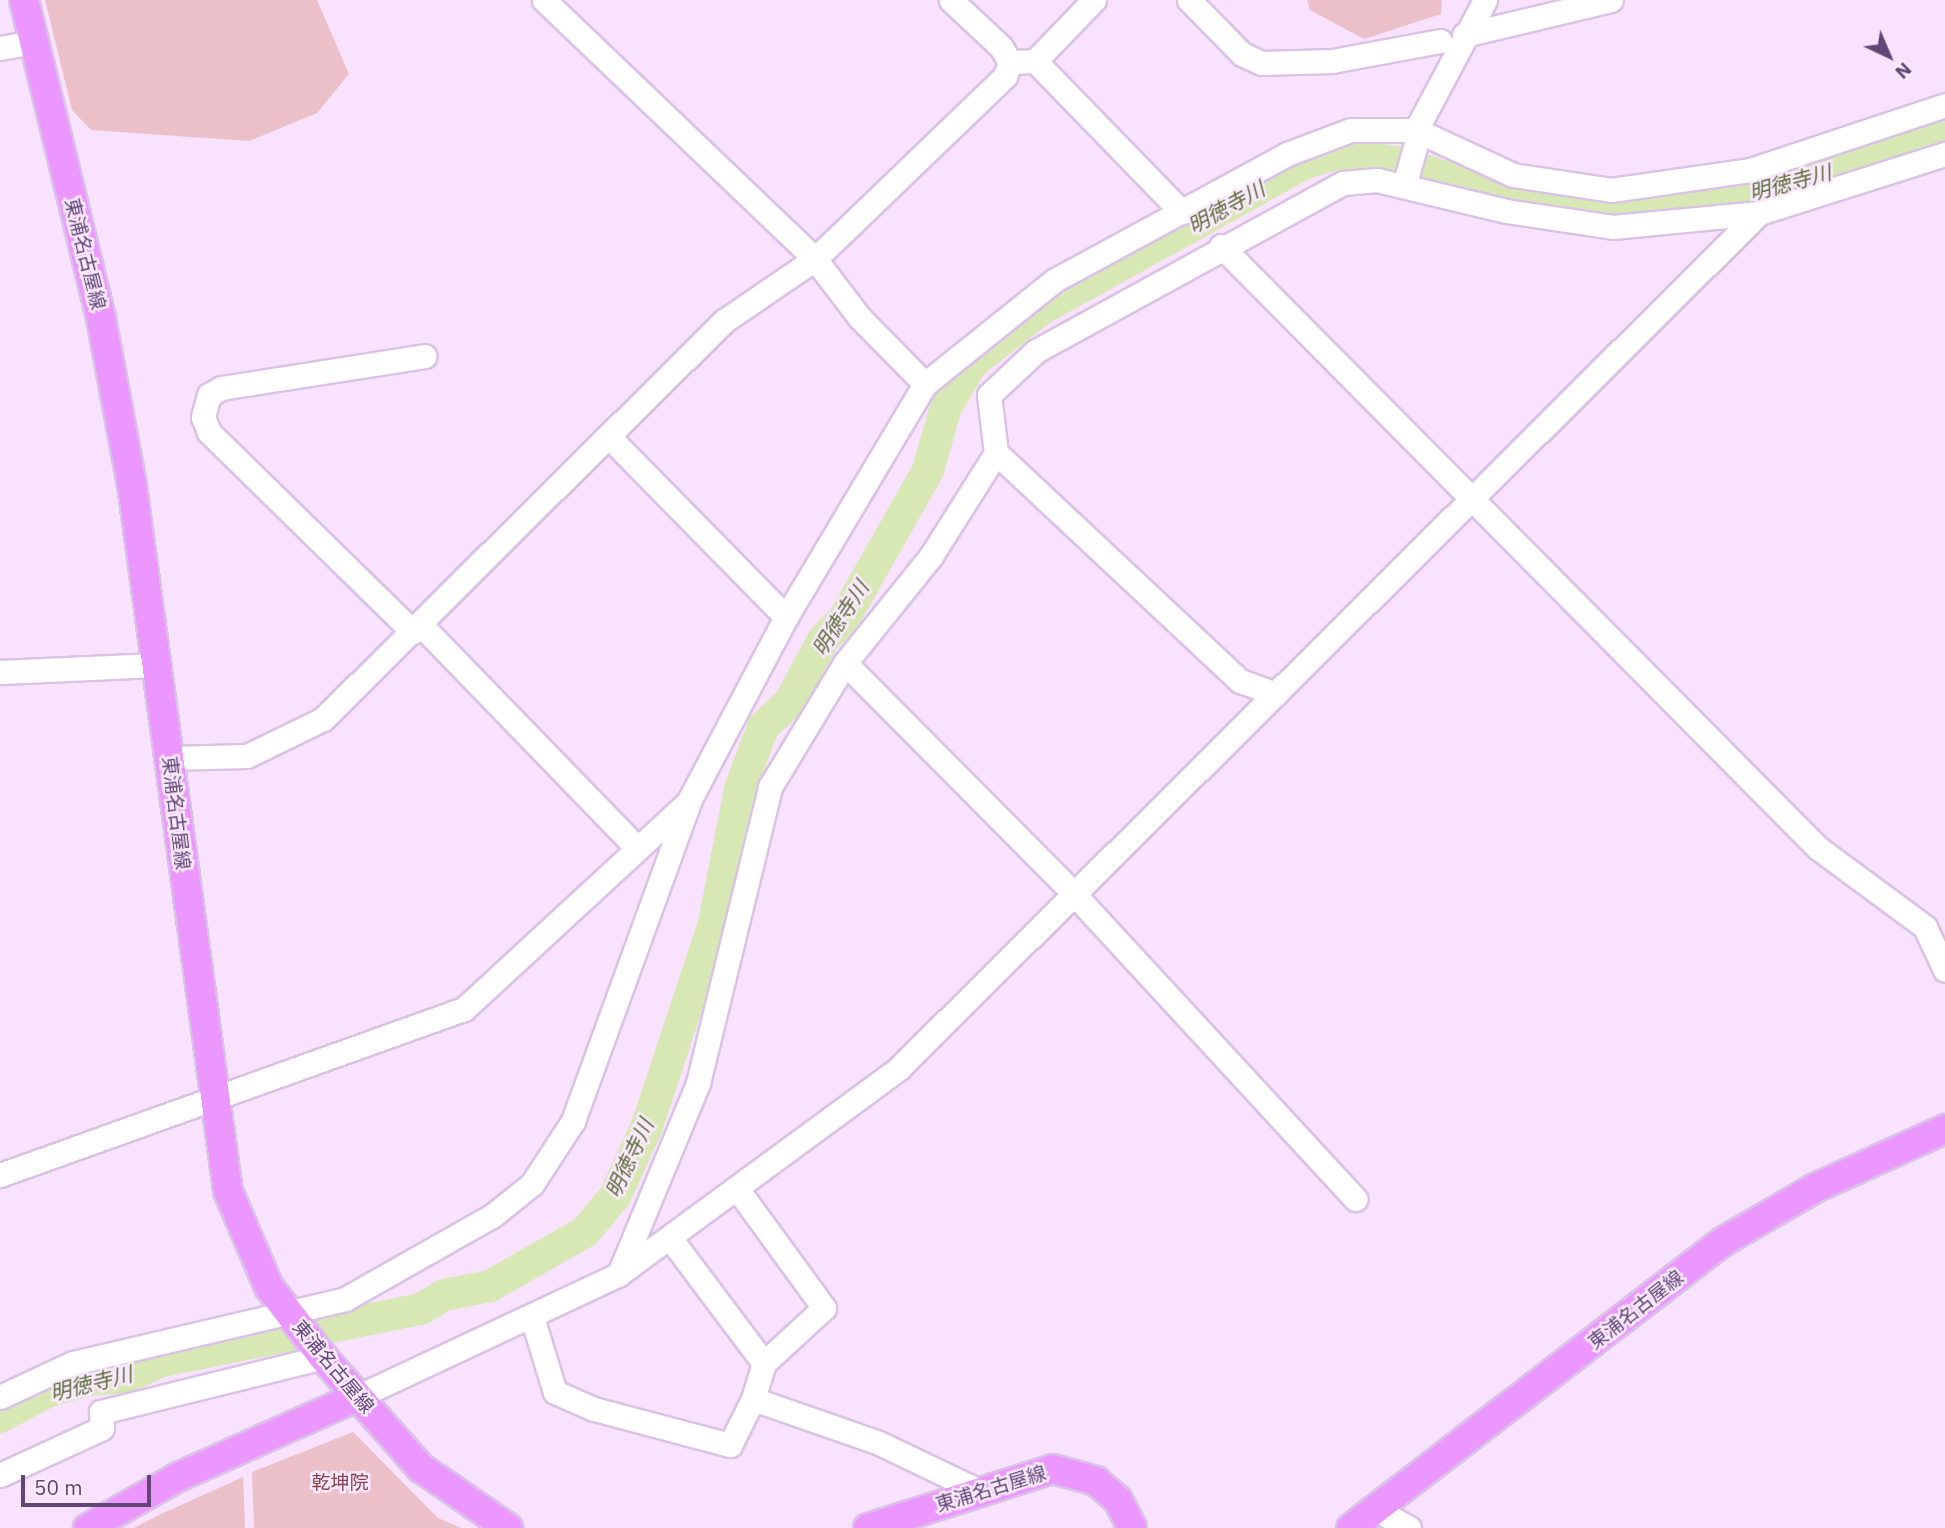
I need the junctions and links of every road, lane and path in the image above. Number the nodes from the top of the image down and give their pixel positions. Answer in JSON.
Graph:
{"nodes":[{"id":1,"x":24,"y":0,"type":"edge"},
{"id":2,"x":544,"y":0,"type":"edge"},
{"id":3,"x":951,"y":0,"type":"edge"},
{"id":4,"x":1094,"y":0,"type":"edge"},
{"id":5,"x":1189,"y":0,"type":"edge"},
{"id":6,"x":1485,"y":0,"type":"edge"},
{"id":7,"x":1611,"y":0,"type":"edge"},
{"id":8,"x":1464,"y":35,"type":"junction"},
{"id":9,"x":1440,"y":41,"type":"dead end"},
{"id":10,"x":34,"y":42,"type":"junction"},
{"id":11,"x":0,"y":48,"type":"edge"},
{"id":12,"x":1035,"y":61,"type":"junction"},
{"id":13,"x":1010,"y":62,"type":"junction"},
{"id":14,"x":1945,"y":105,"type":"edge"},
{"id":15,"x":1417,"y":135,"type":"junction"},
{"id":16,"x":1945,"y":154,"type":"edge"},
{"id":17,"x":1405,"y":182,"type":"junction"},
{"id":18,"x":1182,"y":212,"type":"junction"},
{"id":19,"x":1759,"y":213,"type":"junction"},
{"id":20,"x":1221,"y":246,"type":"junction"},
{"id":21,"x":815,"y":259,"type":"junction"},
{"id":22,"x":425,"y":356,"type":"dead end"},
{"id":23,"x":925,"y":384,"type":"junction"},
{"id":24,"x":610,"y":438,"type":"junction"},
{"id":25,"x":996,"y":453,"type":"junction"},
{"id":26,"x":1470,"y":498,"type":"junction"},
{"id":27,"x":786,"y":617,"type":"junction"},
{"id":28,"x":417,"y":629,"type":"junction"},
{"id":29,"x":845,"y":663,"type":"junction"},
{"id":30,"x":156,"y":665,"type":"junction"},
{"id":31,"x":0,"y":672,"type":"edge"},
{"id":32,"x":1276,"y":694,"type":"junction"},
{"id":33,"x":169,"y":758,"type":"junction"},
{"id":34,"x":690,"y":799,"type":"junction"},
{"id":35,"x":637,"y":848,"type":"junction"},
{"id":36,"x":1074,"y":894,"type":"junction"},
{"id":37,"x":1945,"y":970,"type":"edge"},
{"id":38,"x":212,"y":1095,"type":"junction"},
{"id":39,"x":1945,"y":1129,"type":"edge"},
{"id":40,"x":0,"y":1175,"type":"edge"},
{"id":41,"x":738,"y":1190,"type":"junction"},
{"id":42,"x":1355,"y":1199,"type":"dead end"},
{"id":43,"x":670,"y":1238,"type":"junction"},
{"id":44,"x":618,"y":1274,"type":"junction"},
{"id":45,"x":289,"y":1315,"type":"junction"},
{"id":46,"x":532,"y":1317,"type":"junction"},
{"id":47,"x":323,"y":1357,"type":"junction"},
{"id":48,"x":764,"y":1363,"type":"junction"},
{"id":49,"x":0,"y":1397,"type":"edge"},
{"id":50,"x":357,"y":1397,"type":"junction"},
{"id":51,"x":753,"y":1399,"type":"junction"},
{"id":52,"x":934,"y":1468,"type":"junction"},
{"id":53,"x":0,"y":1475,"type":"edge"},
{"id":54,"x":979,"y":1491,"type":"junction"},
{"id":55,"x":939,"y":1505,"type":"junction"},
{"id":56,"x":1375,"y":1509,"type":"junction"},
{"id":57,"x":88,"y":1528,"type":"edge"},
{"id":58,"x":508,"y":1528,"type":"edge"},
{"id":59,"x":868,"y":1528,"type":"edge"},
{"id":60,"x":1132,"y":1528,"type":"edge"},
{"id":61,"x":1350,"y":1528,"type":"edge"},
{"id":62,"x":1409,"y":1528,"type":"edge"}],
"edges":[{"from":1,"to":10,"type":"main road","name":"東浦名古屋線"},
{"from":2,"to":21,"type":"street"},
{"from":3,"to":13,"type":"street"},
{"from":4,"to":12,"type":"street"},
{"from":5,"to":9,"type":"street"},
{"from":6,"to":8,"type":"street"},
{"from":7,"to":8,"type":"street"},
{"from":8,"to":15,"type":"street"},
{"from":10,"to":11,"type":"street"},
{"from":10,"to":30,"type":"main road","name":"東浦名古屋線"},
{"from":12,"to":13,"type":"street"},
{"from":12,"to":18,"type":"street"},
{"from":13,"to":21,"type":"street"},
{"from":14,"to":15,"type":"street"},
{"from":15,"to":17,"type":"street"},
{"from":15,"to":18,"type":"street"},
{"from":16,"to":19,"type":"street"},
{"from":17,"to":19,"type":"street"},
{"from":17,"to":20,"type":"street"},
{"from":18,"to":23,"type":"street"},
{"from":19,"to":26,"type":"street"},
{"from":20,"to":25,"type":"street"},
{"from":20,"to":26,"type":"street"},
{"from":21,"to":23,"type":"street"},
{"from":21,"to":24,"type":"street"},
{"from":22,"to":28,"type":"street"},
{"from":23,"to":27,"type":"street"},
{"from":24,"to":27,"type":"street"},
{"from":24,"to":28,"type":"street"},
{"from":25,"to":29,"type":"street"},
{"from":25,"to":32,"type":"street"},
{"from":26,"to":32,"type":"street"},
{"from":26,"to":37,"type":"street"},
{"from":27,"to":34,"type":"street"},
{"from":28,"to":33,"type":"street"},
{"from":28,"to":35,"type":"street"},
{"from":29,"to":36,"type":"street"},
{"from":29,"to":44,"type":"street"},
{"from":30,"to":31,"type":"street"},
{"from":30,"to":33,"type":"main road","name":"東浦名古屋線"},
{"from":32,"to":36,"type":"street"},
{"from":33,"to":38,"type":"main road","name":"東浦名古屋線"},
{"from":34,"to":35,"type":"street"},
{"from":34,"to":45,"type":"street"},
{"from":35,"to":38,"type":"street"},
{"from":36,"to":41,"type":"street"},
{"from":36,"to":42,"type":"street"},
{"from":38,"to":40,"type":"street"},
{"from":38,"to":45,"type":"main road","name":"東浦名古屋線"},
{"from":39,"to":56,"type":"main road","name":"東浦名古屋線"},
{"from":41,"to":43,"type":"street"},
{"from":41,"to":48,"type":"street"},
{"from":43,"to":44,"type":"street"},
{"from":43,"to":48,"type":"street"},
{"from":44,"to":46,"type":"street"},
{"from":45,"to":47,"type":"main road","name":"東浦名古屋線"},
{"from":45,"to":49,"type":"street"},
{"from":46,"to":50,"type":"street"},
{"from":46,"to":51,"type":"street"},
{"from":47,"to":50,"type":"main road","name":"東浦名古屋線"},
{"from":47,"to":53,"type":"street"},
{"from":48,"to":51,"type":"street"},
{"from":50,"to":57,"type":"main road"},
{"from":50,"to":58,"type":"main road","name":"東浦名古屋線"},
{"from":51,"to":52,"type":"street"},
{"from":52,"to":54,"type":"street"},
{"from":52,"to":55,"type":"street"},
{"from":54,"to":55,"type":"main road","name":"東浦名古屋線"},
{"from":54,"to":60,"type":"main road","name":"東浦名古屋線"},
{"from":55,"to":59,"type":"main road","name":"東浦名古屋線"},
{"from":56,"to":61,"type":"main road","name":"東浦名古屋線"},
{"from":56,"to":62,"type":"street"}]}
